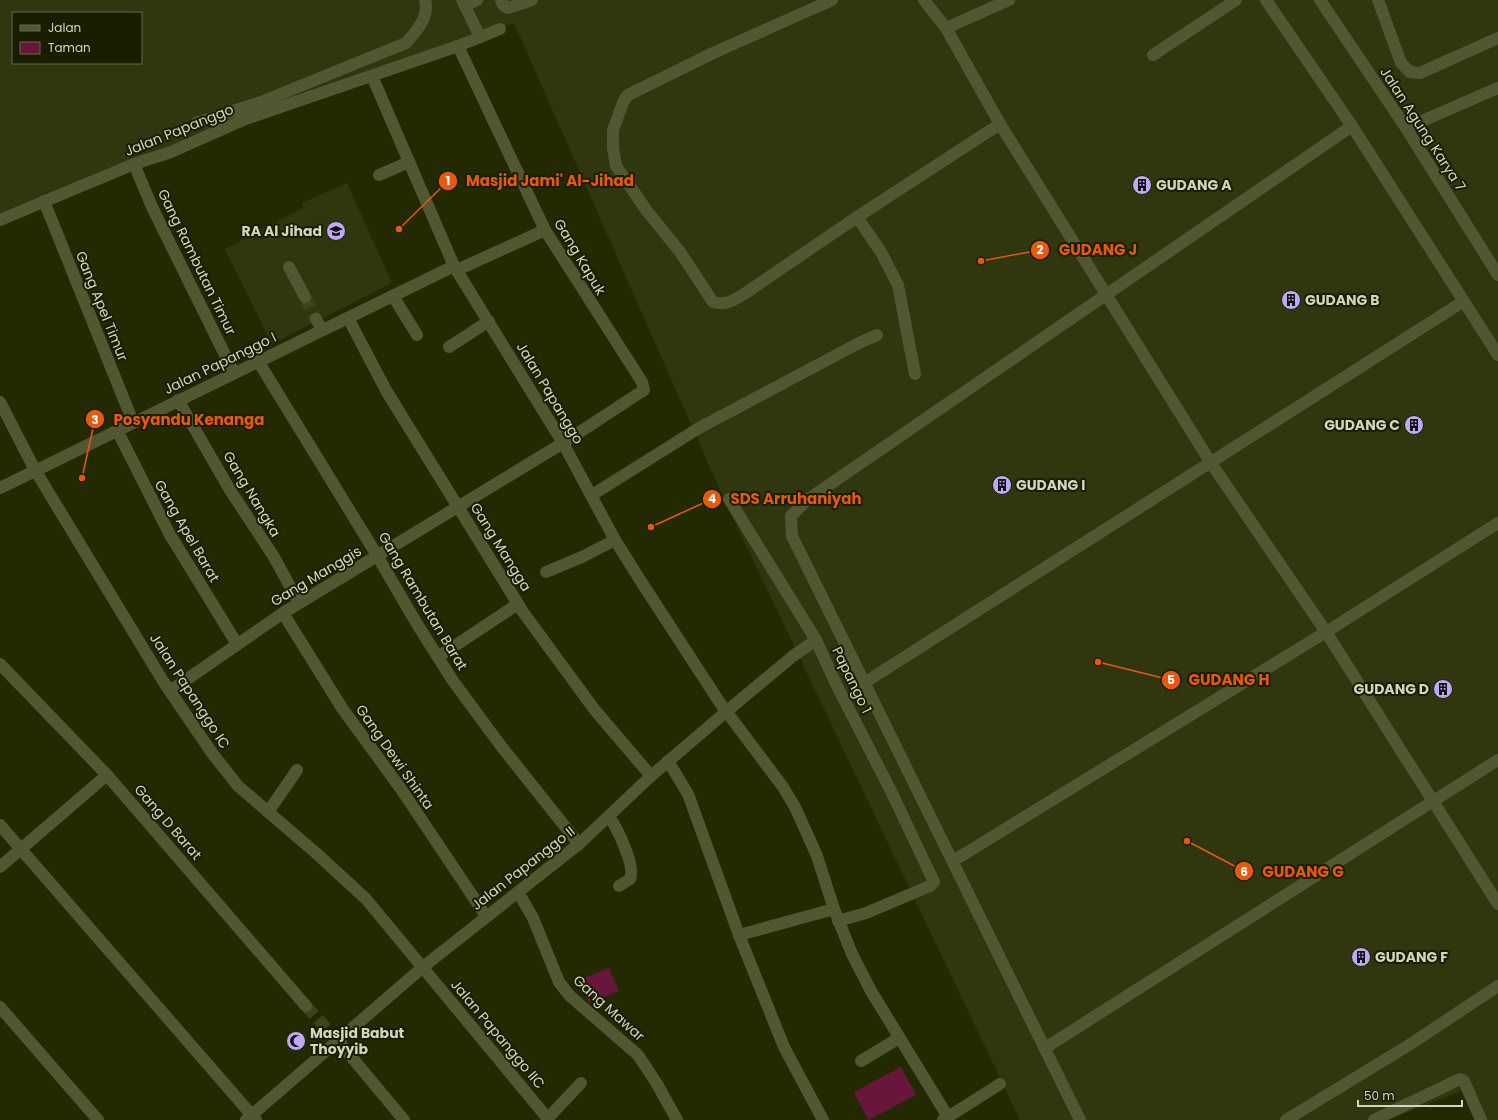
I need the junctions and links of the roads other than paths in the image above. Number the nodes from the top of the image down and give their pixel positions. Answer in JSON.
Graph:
{"nodes":[{"id":1,"x":477,"y":0,"type":"edge"},
{"id":2,"x":501,"y":0,"type":"edge"},
{"id":3,"x":532,"y":0,"type":"edge"},
{"id":4,"x":832,"y":0,"type":"edge"},
{"id":5,"x":924,"y":0,"type":"edge"},
{"id":6,"x":1009,"y":0,"type":"edge"},
{"id":7,"x":1236,"y":0,"type":"edge"},
{"id":8,"x":1266,"y":0,"type":"edge"},
{"id":9,"x":1320,"y":0,"type":"edge"},
{"id":10,"x":1378,"y":0,"type":"edge"},
{"id":11,"x":428,"y":1,"type":"edge"},
{"id":12,"x":464,"y":3,"type":"edge"},
{"id":13,"x":946,"y":28,"type":"junction"},
{"id":14,"x":500,"y":29,"type":"dead end"},
{"id":15,"x":480,"y":37,"type":"junction"},
{"id":16,"x":1498,"y":38,"type":"edge"},
{"id":17,"x":458,"y":46,"type":"junction"},
{"id":18,"x":1153,"y":55,"type":"dead end"},
{"id":19,"x":372,"y":76,"type":"junction"},
{"id":20,"x":1498,"y":88,"type":"edge"},
{"id":21,"x":196,"y":123,"type":"dead end"},
{"id":22,"x":1000,"y":124,"type":"junction"},
{"id":23,"x":1352,"y":126,"type":"junction"},
{"id":24,"x":1406,"y":128,"type":"junction"},
{"id":25,"x":409,"y":162,"type":"junction"},
{"id":26,"x":134,"y":164,"type":"junction"},
{"id":27,"x":379,"y":174,"type":"dead end"},
{"id":28,"x":44,"y":201,"type":"junction"},
{"id":29,"x":857,"y":217,"type":"junction"},
{"id":30,"x":0,"y":220,"type":"edge"},
{"id":31,"x":545,"y":230,"type":"junction"},
{"id":32,"x":289,"y":267,"type":"dead end"},
{"id":33,"x":456,"y":268,"type":"junction"},
{"id":34,"x":1498,"y":275,"type":"edge"},
{"id":35,"x":1107,"y":294,"type":"junction"},
{"id":36,"x":393,"y":296,"type":"junction"},
{"id":37,"x":305,"y":297,"type":"tunnel mouth"},
{"id":38,"x":1464,"y":302,"type":"junction"},
{"id":39,"x":316,"y":318,"type":"tunnel mouth"},
{"id":40,"x":348,"y":318,"type":"junction"},
{"id":41,"x":489,"y":320,"type":"junction"},
{"id":42,"x":322,"y":330,"type":"junction"},
{"id":43,"x":417,"y":335,"type":"dead end"},
{"id":44,"x":878,"y":336,"type":"dead end"},
{"id":45,"x":449,"y":347,"type":"dead end"},
{"id":46,"x":1498,"y":355,"type":"edge"},
{"id":47,"x":258,"y":361,"type":"junction"},
{"id":48,"x":234,"y":373,"type":"junction"},
{"id":49,"x":915,"y":374,"type":"dead end"},
{"id":50,"x":178,"y":400,"type":"junction"},
{"id":51,"x":0,"y":402,"type":"edge"},
{"id":52,"x":134,"y":422,"type":"junction"},
{"id":53,"x":117,"y":430,"type":"junction"},
{"id":54,"x":563,"y":443,"type":"junction"},
{"id":55,"x":1211,"y":463,"type":"junction"},
{"id":56,"x":35,"y":470,"type":"junction"},
{"id":57,"x":0,"y":488,"type":"edge"},
{"id":58,"x":592,"y":495,"type":"junction"},
{"id":59,"x":729,"y":499,"type":"dead end"},
{"id":60,"x":458,"y":506,"type":"junction"},
{"id":61,"x":1498,"y":523,"type":"edge"},
{"id":62,"x":615,"y":540,"type":"junction"},
{"id":63,"x":378,"y":557,"type":"junction"},
{"id":64,"x":546,"y":572,"type":"dead end"},
{"id":65,"x":299,"y":603,"type":"junction"},
{"id":66,"x":518,"y":604,"type":"junction"},
{"id":67,"x":283,"y":613,"type":"junction"},
{"id":68,"x":1326,"y":632,"type":"junction"},
{"id":69,"x":816,"y":640,"type":"junction"},
{"id":70,"x":237,"y":644,"type":"junction"},
{"id":71,"x":438,"y":657,"type":"junction"},
{"id":72,"x":0,"y":664,"type":"edge"},
{"id":73,"x":864,"y":684,"type":"junction"},
{"id":74,"x":170,"y":691,"type":"junction"},
{"id":75,"x":727,"y":711,"type":"junction"},
{"id":76,"x":1498,"y":760,"type":"edge"},
{"id":77,"x":668,"y":761,"type":"junction"},
{"id":78,"x":297,"y":770,"type":"dead end"},
{"id":79,"x":108,"y":775,"type":"junction"},
{"id":80,"x":651,"y":776,"type":"junction"},
{"id":81,"x":1434,"y":802,"type":"junction"},
{"id":82,"x":268,"y":812,"type":"junction"},
{"id":83,"x":609,"y":817,"type":"junction"},
{"id":84,"x":0,"y":824,"type":"edge"},
{"id":85,"x":580,"y":844,"type":"junction"},
{"id":86,"x":21,"y":849,"type":"junction"},
{"id":87,"x":953,"y":861,"type":"junction"},
{"id":88,"x":0,"y":867,"type":"edge"},
{"id":89,"x":620,"y":886,"type":"dead end"},
{"id":90,"x":518,"y":892,"type":"junction"},
{"id":91,"x":1498,"y":904,"type":"edge"},
{"id":92,"x":836,"y":915,"type":"junction"},
{"id":93,"x":486,"y":916,"type":"junction"},
{"id":94,"x":740,"y":935,"type":"junction"},
{"id":95,"x":423,"y":967,"type":"junction"},
{"id":96,"x":1498,"y":986,"type":"edge"},
{"id":97,"x":306,"y":1006,"type":"tunnel mouth"},
{"id":98,"x":0,"y":1007,"type":"edge"},
{"id":99,"x":899,"y":1038,"type":"junction"},
{"id":100,"x":339,"y":1042,"type":"junction"},
{"id":101,"x":1045,"y":1048,"type":"junction"},
{"id":102,"x":862,"y":1062,"type":"dead end"},
{"id":103,"x":581,"y":1083,"type":"dead end"},
{"id":104,"x":1000,"y":1084,"type":"dead end"},
{"id":105,"x":251,"y":1118,"type":"edge"},
{"id":106,"x":548,"y":1119,"type":"edge"},
{"id":107,"x":946,"y":1119,"type":"edge"},
{"id":108,"x":98,"y":1120,"type":"edge"},
{"id":109,"x":404,"y":1120,"type":"edge"},
{"id":110,"x":676,"y":1120,"type":"edge"},
{"id":111,"x":823,"y":1120,"type":"edge"},
{"id":112,"x":1080,"y":1120,"type":"edge"},
{"id":113,"x":1286,"y":1120,"type":"edge"},
{"id":114,"x":1374,"y":1120,"type":"edge"},
{"id":115,"x":1481,"y":1120,"type":"edge"}],
"edges":[{"from":1,"to":12,"type":"street"},
{"from":2,"to":3,"type":"street"},
{"from":4,"to":29,"type":"street"},
{"from":5,"to":13,"type":"street"},
{"from":6,"to":13,"type":"street"},
{"from":7,"to":18,"type":"street"},
{"from":8,"to":23,"type":"street"},
{"from":9,"to":24,"type":"street","name":"Jalan Agung Karya 7"},
{"from":10,"to":16,"type":"street"},
{"from":11,"to":21,"type":"street"},
{"from":12,"to":15,"type":"street"},
{"from":13,"to":22,"type":"street"},
{"from":14,"to":15,"type":"street","name":"Jalan Papanggo"},
{"from":15,"to":17,"type":"street","name":"Jalan Papanggo"},
{"from":17,"to":19,"type":"street","name":"Jalan Papanggo"},
{"from":17,"to":31,"type":"street","name":"Gang Kapuk"},
{"from":19,"to":25,"type":"street","name":"Jalan Papanggo"},
{"from":19,"to":26,"type":"street","name":"Jalan Papanggo"},
{"from":20,"to":24,"type":"street"},
{"from":22,"to":29,"type":"street"},
{"from":22,"to":35,"type":"street"},
{"from":23,"to":35,"type":"street"},
{"from":23,"to":38,"type":"street"},
{"from":24,"to":34,"type":"street","name":"Jalan Agung Karya 7"},
{"from":25,"to":27,"type":"street"},
{"from":25,"to":33,"type":"street","name":"Jalan Papanggo"},
{"from":26,"to":28,"type":"street","name":"Jalan Papanggo"},
{"from":26,"to":48,"type":"street","name":"Gang Rambutan Timur"},
{"from":28,"to":30,"type":"street","name":"Jalan Papanggo"},
{"from":28,"to":52,"type":"street","name":"Gang Apel Timur"},
{"from":29,"to":49,"type":"street"},
{"from":31,"to":33,"type":"street","name":"Jalan Papanggo I"},
{"from":31,"to":54,"type":"street","name":"Gang Kapuk"},
{"from":32,"to":37,"type":"street"},
{"from":33,"to":36,"type":"street","name":"Jalan Papanggo I"},
{"from":33,"to":41,"type":"street","name":"Jalan Papanggo"},
{"from":35,"to":55,"type":"street"},
{"from":35,"to":73,"type":"street"},
{"from":36,"to":40,"type":"street","name":"Jalan Papanggo I"},
{"from":36,"to":43,"type":"street"},
{"from":38,"to":46,"type":"street"},
{"from":38,"to":55,"type":"street"},
{"from":39,"to":42,"type":"street"},
{"from":40,"to":42,"type":"street","name":"Jalan Papanggo I"},
{"from":40,"to":60,"type":"street","name":"Gang Mangga"},
{"from":41,"to":45,"type":"street"},
{"from":41,"to":54,"type":"street","name":"Jalan Papanggo"},
{"from":42,"to":47,"type":"street","name":"Jalan Papanggo I"},
{"from":44,"to":58,"type":"street"},
{"from":47,"to":48,"type":"street","name":"Jalan Papanggo I"},
{"from":47,"to":63,"type":"street","name":"Gang Rambutan Barat"},
{"from":48,"to":50,"type":"street","name":"Jalan Papanggo I"},
{"from":50,"to":52,"type":"street","name":"Jalan Papanggo I"},
{"from":50,"to":65,"type":"street","name":"Gang Nangka"},
{"from":51,"to":56,"type":"street","name":"Jalan Papanggo IC"},
{"from":52,"to":53,"type":"street","name":"Jalan Papanggo I"},
{"from":53,"to":56,"type":"street","name":"Jalan Papanggo I"},
{"from":53,"to":70,"type":"street","name":"Gang Apel Barat"},
{"from":54,"to":58,"type":"street","name":"Jalan Papanggo"},
{"from":54,"to":60,"type":"street","name":"Gang Manggis"},
{"from":55,"to":68,"type":"street"},
{"from":55,"to":73,"type":"street"},
{"from":56,"to":57,"type":"street","name":"Jalan Papanggo I"},
{"from":56,"to":74,"type":"street","name":"Jalan Papanggo IC"},
{"from":58,"to":62,"type":"street","name":"Jalan Papanggo"},
{"from":59,"to":69,"type":"street","name":"Papango 1"},
{"from":60,"to":63,"type":"street","name":"Gang Manggis"},
{"from":60,"to":66,"type":"street","name":"Gang Mangga"},
{"from":61,"to":68,"type":"street"},
{"from":62,"to":64,"type":"street"},
{"from":62,"to":75,"type":"street","name":"Jalan Papanggo"},
{"from":63,"to":65,"type":"street","name":"Gang Manggis"},
{"from":63,"to":71,"type":"street","name":"Gang Rambutan Barat"},
{"from":65,"to":67,"type":"street","name":"Gang Manggis"},
{"from":66,"to":71,"type":"street"},
{"from":66,"to":80,"type":"street","name":"Gang Mangga"},
{"from":67,"to":70,"type":"street","name":"Gang Manggis"},
{"from":67,"to":93,"type":"street","name":"Gang Dewi Shinta"},
{"from":68,"to":81,"type":"street"},
{"from":68,"to":87,"type":"street"},
{"from":69,"to":75,"type":"street","name":"Jalan Papanggo II"},
{"from":69,"to":92,"type":"street","name":"Papango 1"},
{"from":70,"to":74,"type":"street","name":"Gang Manggis"},
{"from":71,"to":85,"type":"street","name":"Gang Rambutan Barat"},
{"from":72,"to":79,"type":"street","name":"Gang D Barat"},
{"from":73,"to":87,"type":"street"},
{"from":74,"to":82,"type":"street","name":"Jalan Papanggo IC"},
{"from":75,"to":77,"type":"street","name":"Jalan Papanggo II"},
{"from":75,"to":92,"type":"street","name":"Jalan Papanggo"},
{"from":76,"to":81,"type":"street"},
{"from":77,"to":80,"type":"street","name":"Jalan Papanggo II"},
{"from":77,"to":94,"type":"street"},
{"from":78,"to":82,"type":"street"},
{"from":79,"to":86,"type":"street"},
{"from":79,"to":97,"type":"street","name":"Gang D Barat"},
{"from":80,"to":83,"type":"street","name":"Jalan Papanggo II"},
{"from":81,"to":91,"type":"street"},
{"from":81,"to":101,"type":"street"},
{"from":82,"to":95,"type":"street","name":"Jalan Papanggo IC"},
{"from":83,"to":85,"type":"street","name":"Jalan Papanggo II"},
{"from":83,"to":89,"type":"street"},
{"from":84,"to":86,"type":"street"},
{"from":85,"to":90,"type":"street","name":"Jalan Papanggo II"},
{"from":86,"to":88,"type":"street"},
{"from":86,"to":105,"type":"street"},
{"from":87,"to":101,"type":"street"},
{"from":90,"to":93,"type":"street","name":"Jalan Papanggo II"},
{"from":90,"to":110,"type":"street","name":"Gang Mawar"},
{"from":92,"to":94,"type":"street"},
{"from":92,"to":99,"type":"street","name":"Jalan Papanggo"},
{"from":93,"to":95,"type":"street","name":"Jalan Papanggo II"},
{"from":94,"to":111,"type":"street"},
{"from":95,"to":100,"type":"street","name":"Jalan Papanggo II"},
{"from":95,"to":106,"type":"street","name":"Jalan Papanggo IIC"},
{"from":96,"to":113,"type":"street"},
{"from":98,"to":108,"type":"street"},
{"from":99,"to":102,"type":"street"},
{"from":99,"to":107,"type":"street","name":"Jalan Papanggo"},
{"from":100,"to":105,"type":"street","name":"Jalan Papanggo II"},
{"from":100,"to":109,"type":"street"},
{"from":101,"to":112,"type":"street"},
{"from":103,"to":106,"type":"street"},
{"from":104,"to":107,"type":"street"},
{"from":114,"to":115,"type":"street"}]}
